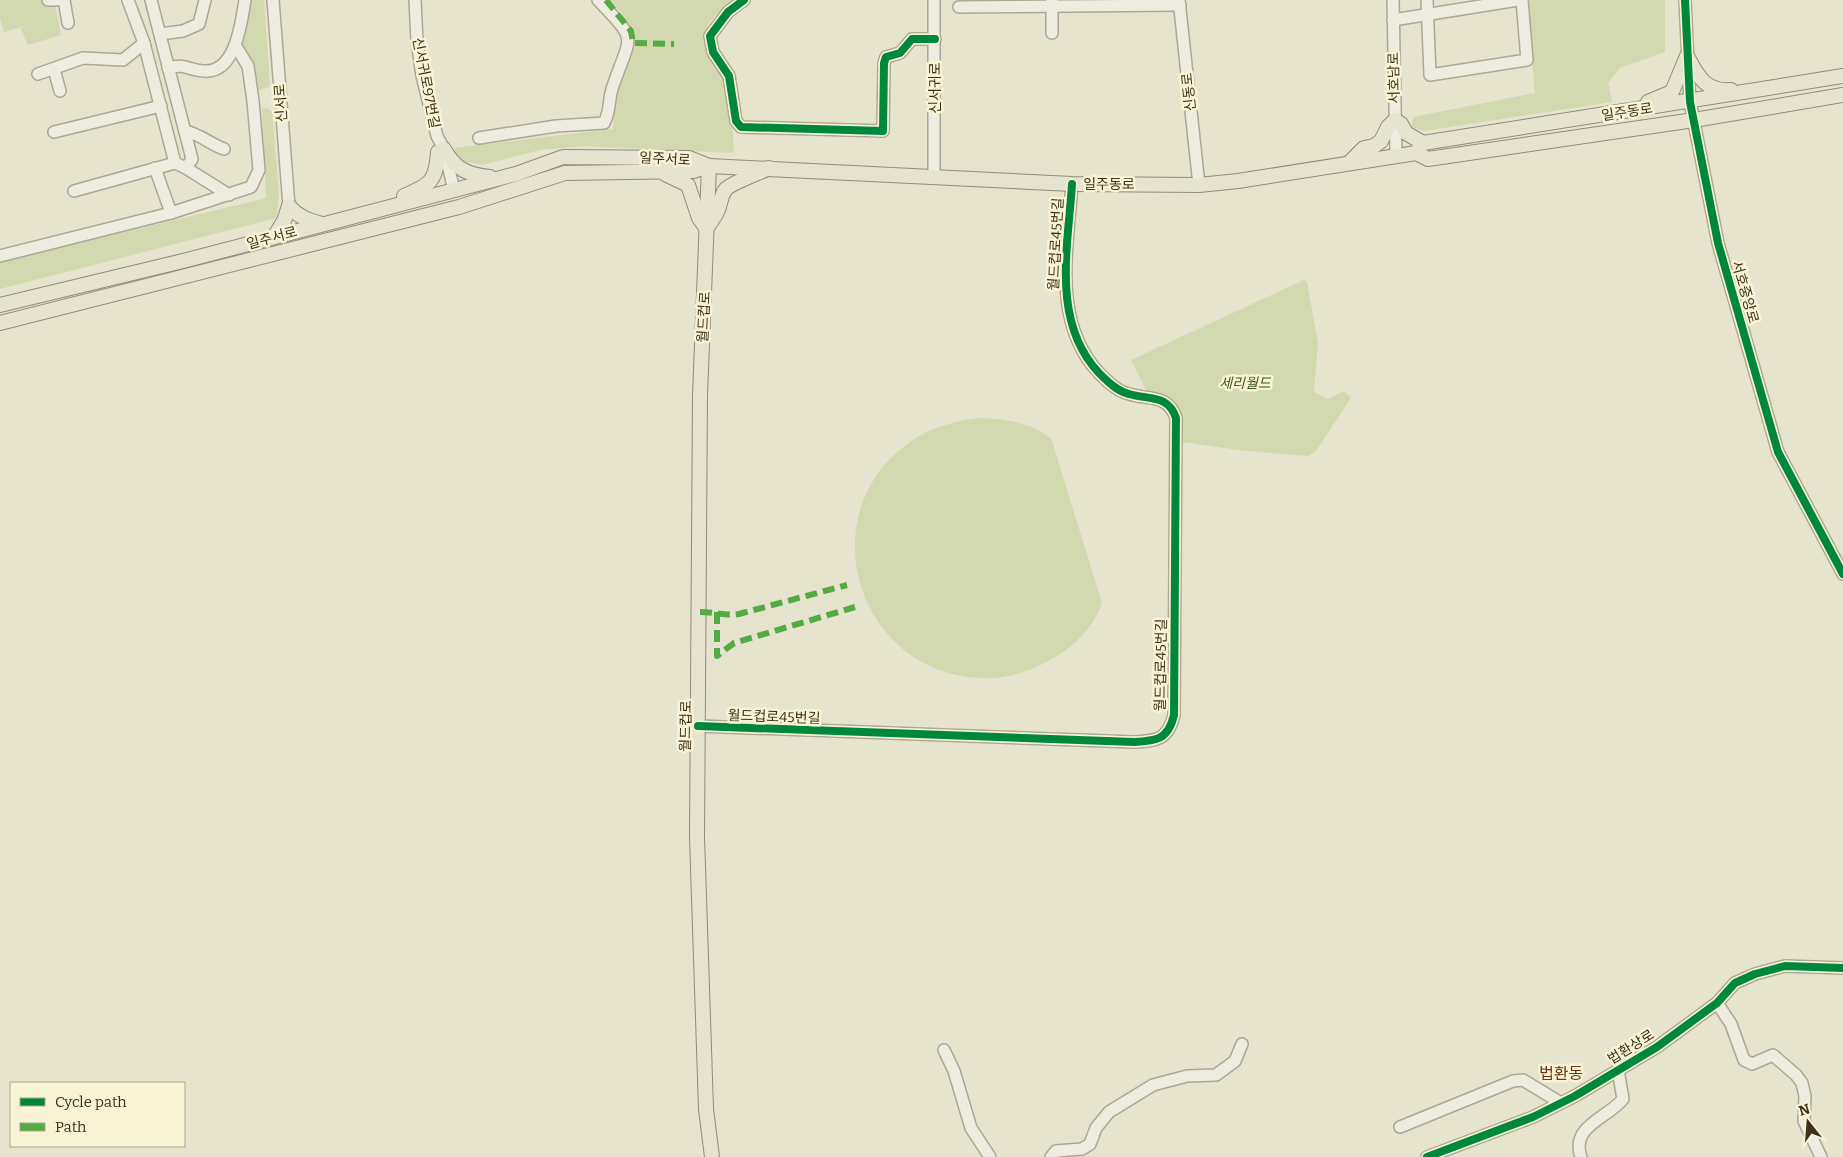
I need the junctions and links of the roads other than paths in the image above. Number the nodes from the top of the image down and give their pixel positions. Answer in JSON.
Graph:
{"nodes":[{"id":1,"x":48,"y":0,"type":"edge"},
{"id":2,"x":56,"y":0,"type":"edge"},
{"id":3,"x":64,"y":0,"type":"edge"},
{"id":4,"x":128,"y":0,"type":"edge"},
{"id":5,"x":151,"y":0,"type":"edge"},
{"id":6,"x":205,"y":0,"type":"edge"},
{"id":7,"x":245,"y":0,"type":"edge"},
{"id":8,"x":274,"y":0,"type":"edge"},
{"id":9,"x":415,"y":0,"type":"edge"},
{"id":10,"x":598,"y":0,"type":"edge"},
{"id":11,"x":744,"y":0,"type":"edge"},
{"id":12,"x":934,"y":0,"type":"edge"},
{"id":13,"x":1393,"y":0,"type":"edge"},
{"id":14,"x":1427,"y":0,"type":"edge"},
{"id":15,"x":1518,"y":0,"type":"edge"},
{"id":16,"x":1522,"y":0,"type":"edge"},
{"id":17,"x":1685,"y":0,"type":"edge"},
{"id":18,"x":1052,"y":3,"type":"edge"},
{"id":19,"x":1179,"y":3,"type":"edge"},
{"id":20,"x":959,"y":8,"type":"dead end"},
{"id":21,"x":1427,"y":14,"type":"junction"},
{"id":22,"x":1393,"y":20,"type":"junction"},
{"id":23,"x":68,"y":23,"type":"dead end"},
{"id":24,"x":1052,"y":33,"type":"dead end"},
{"id":25,"x":160,"y":34,"type":"junction"},
{"id":26,"x":935,"y":39,"type":"junction"},
{"id":27,"x":144,"y":43,"type":"junction"},
{"id":28,"x":235,"y":46,"type":"junction"},
{"id":29,"x":1687,"y":56,"type":"junction"},
{"id":30,"x":168,"y":68,"type":"junction"},
{"id":31,"x":54,"y":69,"type":"junction"},
{"id":32,"x":38,"y":74,"type":"dead end"},
{"id":33,"x":1843,"y":76,"type":"edge"},
{"id":34,"x":1766,"y":89,"type":"junction"},
{"id":35,"x":60,"y":91,"type":"dead end"},
{"id":36,"x":1843,"y":95,"type":"edge"},
{"id":37,"x":1690,"y":102,"type":"junction"},
{"id":38,"x":161,"y":106,"type":"junction"},
{"id":39,"x":1621,"y":112,"type":"junction"},
{"id":40,"x":1395,"y":120,"type":"junction"},
{"id":41,"x":1694,"y":120,"type":"junction"},
{"id":42,"x":54,"y":132,"type":"dead end"},
{"id":43,"x":185,"y":132,"type":"junction"},
{"id":44,"x":479,"y":138,"type":"dead end"},
{"id":45,"x":1420,"y":148,"type":"junction"},
{"id":46,"x":224,"y":149,"type":"dead end"},
{"id":47,"x":441,"y":151,"type":"junction"},
{"id":48,"x":1396,"y":156,"type":"junction"},
{"id":49,"x":175,"y":163,"type":"junction"},
{"id":50,"x":1349,"y":163,"type":"junction"},
{"id":51,"x":709,"y":166,"type":"junction"},
{"id":52,"x":156,"y":168,"type":"junction"},
{"id":53,"x":186,"y":168,"type":"junction"},
{"id":54,"x":770,"y":168,"type":"junction"},
{"id":55,"x":660,"y":171,"type":"junction"},
{"id":56,"x":516,"y":174,"type":"junction"},
{"id":57,"x":934,"y":176,"type":"junction"},
{"id":58,"x":1072,"y":184,"type":"junction"},
{"id":59,"x":1199,"y":185,"type":"junction"},
{"id":60,"x":74,"y":191,"type":"dead end"},
{"id":61,"x":451,"y":191,"type":"junction"},
{"id":62,"x":228,"y":195,"type":"junction"},
{"id":63,"x":289,"y":206,"type":"junction"},
{"id":64,"x":455,"y":208,"type":"junction"},
{"id":65,"x":376,"y":211,"type":"junction"},
{"id":66,"x":171,"y":213,"type":"junction"},
{"id":67,"x":323,"y":224,"type":"junction"},
{"id":68,"x":706,"y":229,"type":"junction"},
{"id":69,"x":274,"y":237,"type":"junction"},
{"id":70,"x":0,"y":256,"type":"edge"},
{"id":71,"x":0,"y":305,"type":"edge"},
{"id":72,"x":0,"y":322,"type":"edge"},
{"id":73,"x":1843,"y":574,"type":"edge"},
{"id":74,"x":698,"y":726,"type":"junction"},
{"id":75,"x":1843,"y":968,"type":"edge"},
{"id":76,"x":1717,"y":1003,"type":"junction"},
{"id":77,"x":1242,"y":1044,"type":"dead end"},
{"id":78,"x":944,"y":1050,"type":"dead end"},
{"id":79,"x":1618,"y":1070,"type":"junction"},
{"id":80,"x":1561,"y":1103,"type":"junction"},
{"id":81,"x":1400,"y":1128,"type":"dead end"},
{"id":82,"x":712,"y":1157,"type":"edge"},
{"id":83,"x":990,"y":1157,"type":"edge"},
{"id":84,"x":1051,"y":1157,"type":"edge"},
{"id":85,"x":1427,"y":1157,"type":"edge"},
{"id":86,"x":1581,"y":1157,"type":"edge"},
{"id":87,"x":1821,"y":1157,"type":"edge"}],
"edges":[{"from":1,"to":2,"type":"street"},
{"from":3,"to":23,"type":"street"},
{"from":4,"to":27,"type":"street"},
{"from":5,"to":25,"type":"street"},
{"from":6,"to":25,"type":"street"},
{"from":7,"to":28,"type":"street"},
{"from":8,"to":63,"type":"street","name":"신서로"},
{"from":9,"to":47,"type":"street","name":"신서귀로97번길"},
{"from":10,"to":44,"type":"street"},
{"from":11,"to":26,"type":"street"},
{"from":12,"to":26,"type":"street","name":"신서귀로"},
{"from":13,"to":22,"type":"street","name":"서호남로"},
{"from":14,"to":21,"type":"street"},
{"from":15,"to":21,"type":"street"},
{"from":16,"to":21,"type":"street"},
{"from":17,"to":29,"type":"street","name":"서호중앙로"},
{"from":18,"to":19,"type":"street"},
{"from":18,"to":20,"type":"street"},
{"from":18,"to":24,"type":"street"},
{"from":19,"to":59,"type":"street","name":"신동로"},
{"from":21,"to":22,"type":"street"},
{"from":22,"to":40,"type":"street","name":"서호남로"},
{"from":25,"to":30,"type":"street"},
{"from":26,"to":57,"type":"street","name":"신서귀로"},
{"from":27,"to":31,"type":"street"},
{"from":27,"to":38,"type":"street"},
{"from":28,"to":30,"type":"street"},
{"from":28,"to":62,"type":"street"},
{"from":29,"to":34,"type":"main road"},
{"from":29,"to":37,"type":"street","name":"서호중앙로"},
{"from":29,"to":39,"type":"main road"},
{"from":30,"to":43,"type":"street"},
{"from":31,"to":32,"type":"street"},
{"from":31,"to":35,"type":"street"},
{"from":33,"to":34,"type":"main road","name":"일주동로"},
{"from":34,"to":37,"type":"main road","name":"일주동로"},
{"from":36,"to":41,"type":"main road","name":"일주동로"},
{"from":37,"to":39,"type":"main road","name":"일주동로"},
{"from":37,"to":41,"type":"street","name":"서호중앙로"},
{"from":38,"to":42,"type":"street"},
{"from":38,"to":49,"type":"street"},
{"from":39,"to":45,"type":"main road","name":"일주동로"},
{"from":40,"to":45,"type":"main road"},
{"from":40,"to":48,"type":"street","name":"서호남로"},
{"from":40,"to":50,"type":"main road"},
{"from":41,"to":45,"type":"main road","name":"일주동로"},
{"from":41,"to":73,"type":"street","name":"서호중앙로"},
{"from":43,"to":46,"type":"street"},
{"from":43,"to":53,"type":"street"},
{"from":45,"to":48,"type":"main road","name":"일주동로"},
{"from":47,"to":56,"type":"main road"},
{"from":47,"to":61,"type":"street","name":"신서귀로97번길"},
{"from":47,"to":65,"type":"main road"},
{"from":48,"to":50,"type":"main road","name":"일주동로"},
{"from":49,"to":52,"type":"street"},
{"from":49,"to":53,"type":"street"},
{"from":50,"to":59,"type":"main road","name":"일주동로"},
{"from":51,"to":54,"type":"main road","name":"일주동로"},
{"from":51,"to":55,"type":"main road","name":"일주서로"},
{"from":51,"to":56,"type":"main road","name":"일주서로"},
{"from":51,"to":68,"type":"main road","name":"월드컵로"},
{"from":52,"to":60,"type":"street"},
{"from":52,"to":66,"type":"street"},
{"from":53,"to":62,"type":"street"},
{"from":54,"to":57,"type":"main road","name":"일주동로"},
{"from":54,"to":68,"type":"main road"},
{"from":55,"to":64,"type":"main road","name":"일주서로"},
{"from":55,"to":68,"type":"main road"},
{"from":56,"to":61,"type":"main road","name":"일주서로"},
{"from":57,"to":58,"type":"main road","name":"일주동로"},
{"from":58,"to":59,"type":"main road","name":"일주동로"},
{"from":58,"to":74,"type":"street","name":"월드컵로45번길"},
{"from":61,"to":64,"type":"main road"},
{"from":61,"to":65,"type":"main road","name":"일주서로"},
{"from":62,"to":66,"type":"street"},
{"from":63,"to":67,"type":"main road"},
{"from":63,"to":69,"type":"main road"},
{"from":64,"to":72,"type":"main road","name":"일주서로"},
{"from":65,"to":67,"type":"main road","name":"일주서로"},
{"from":66,"to":70,"type":"street"},
{"from":67,"to":69,"type":"main road","name":"일주서로"},
{"from":68,"to":74,"type":"main road","name":"월드컵로"},
{"from":69,"to":71,"type":"main road","name":"일주서로"},
{"from":74,"to":82,"type":"main road","name":"월드컵로"},
{"from":75,"to":76,"type":"street","name":"법환상로"},
{"from":76,"to":79,"type":"street","name":"법환상로"},
{"from":76,"to":87,"type":"street"},
{"from":77,"to":84,"type":"street"},
{"from":78,"to":83,"type":"street"},
{"from":79,"to":80,"type":"street","name":"법환상로"},
{"from":79,"to":86,"type":"street"},
{"from":80,"to":81,"type":"street"},
{"from":80,"to":85,"type":"street","name":"법환상로"}]}
